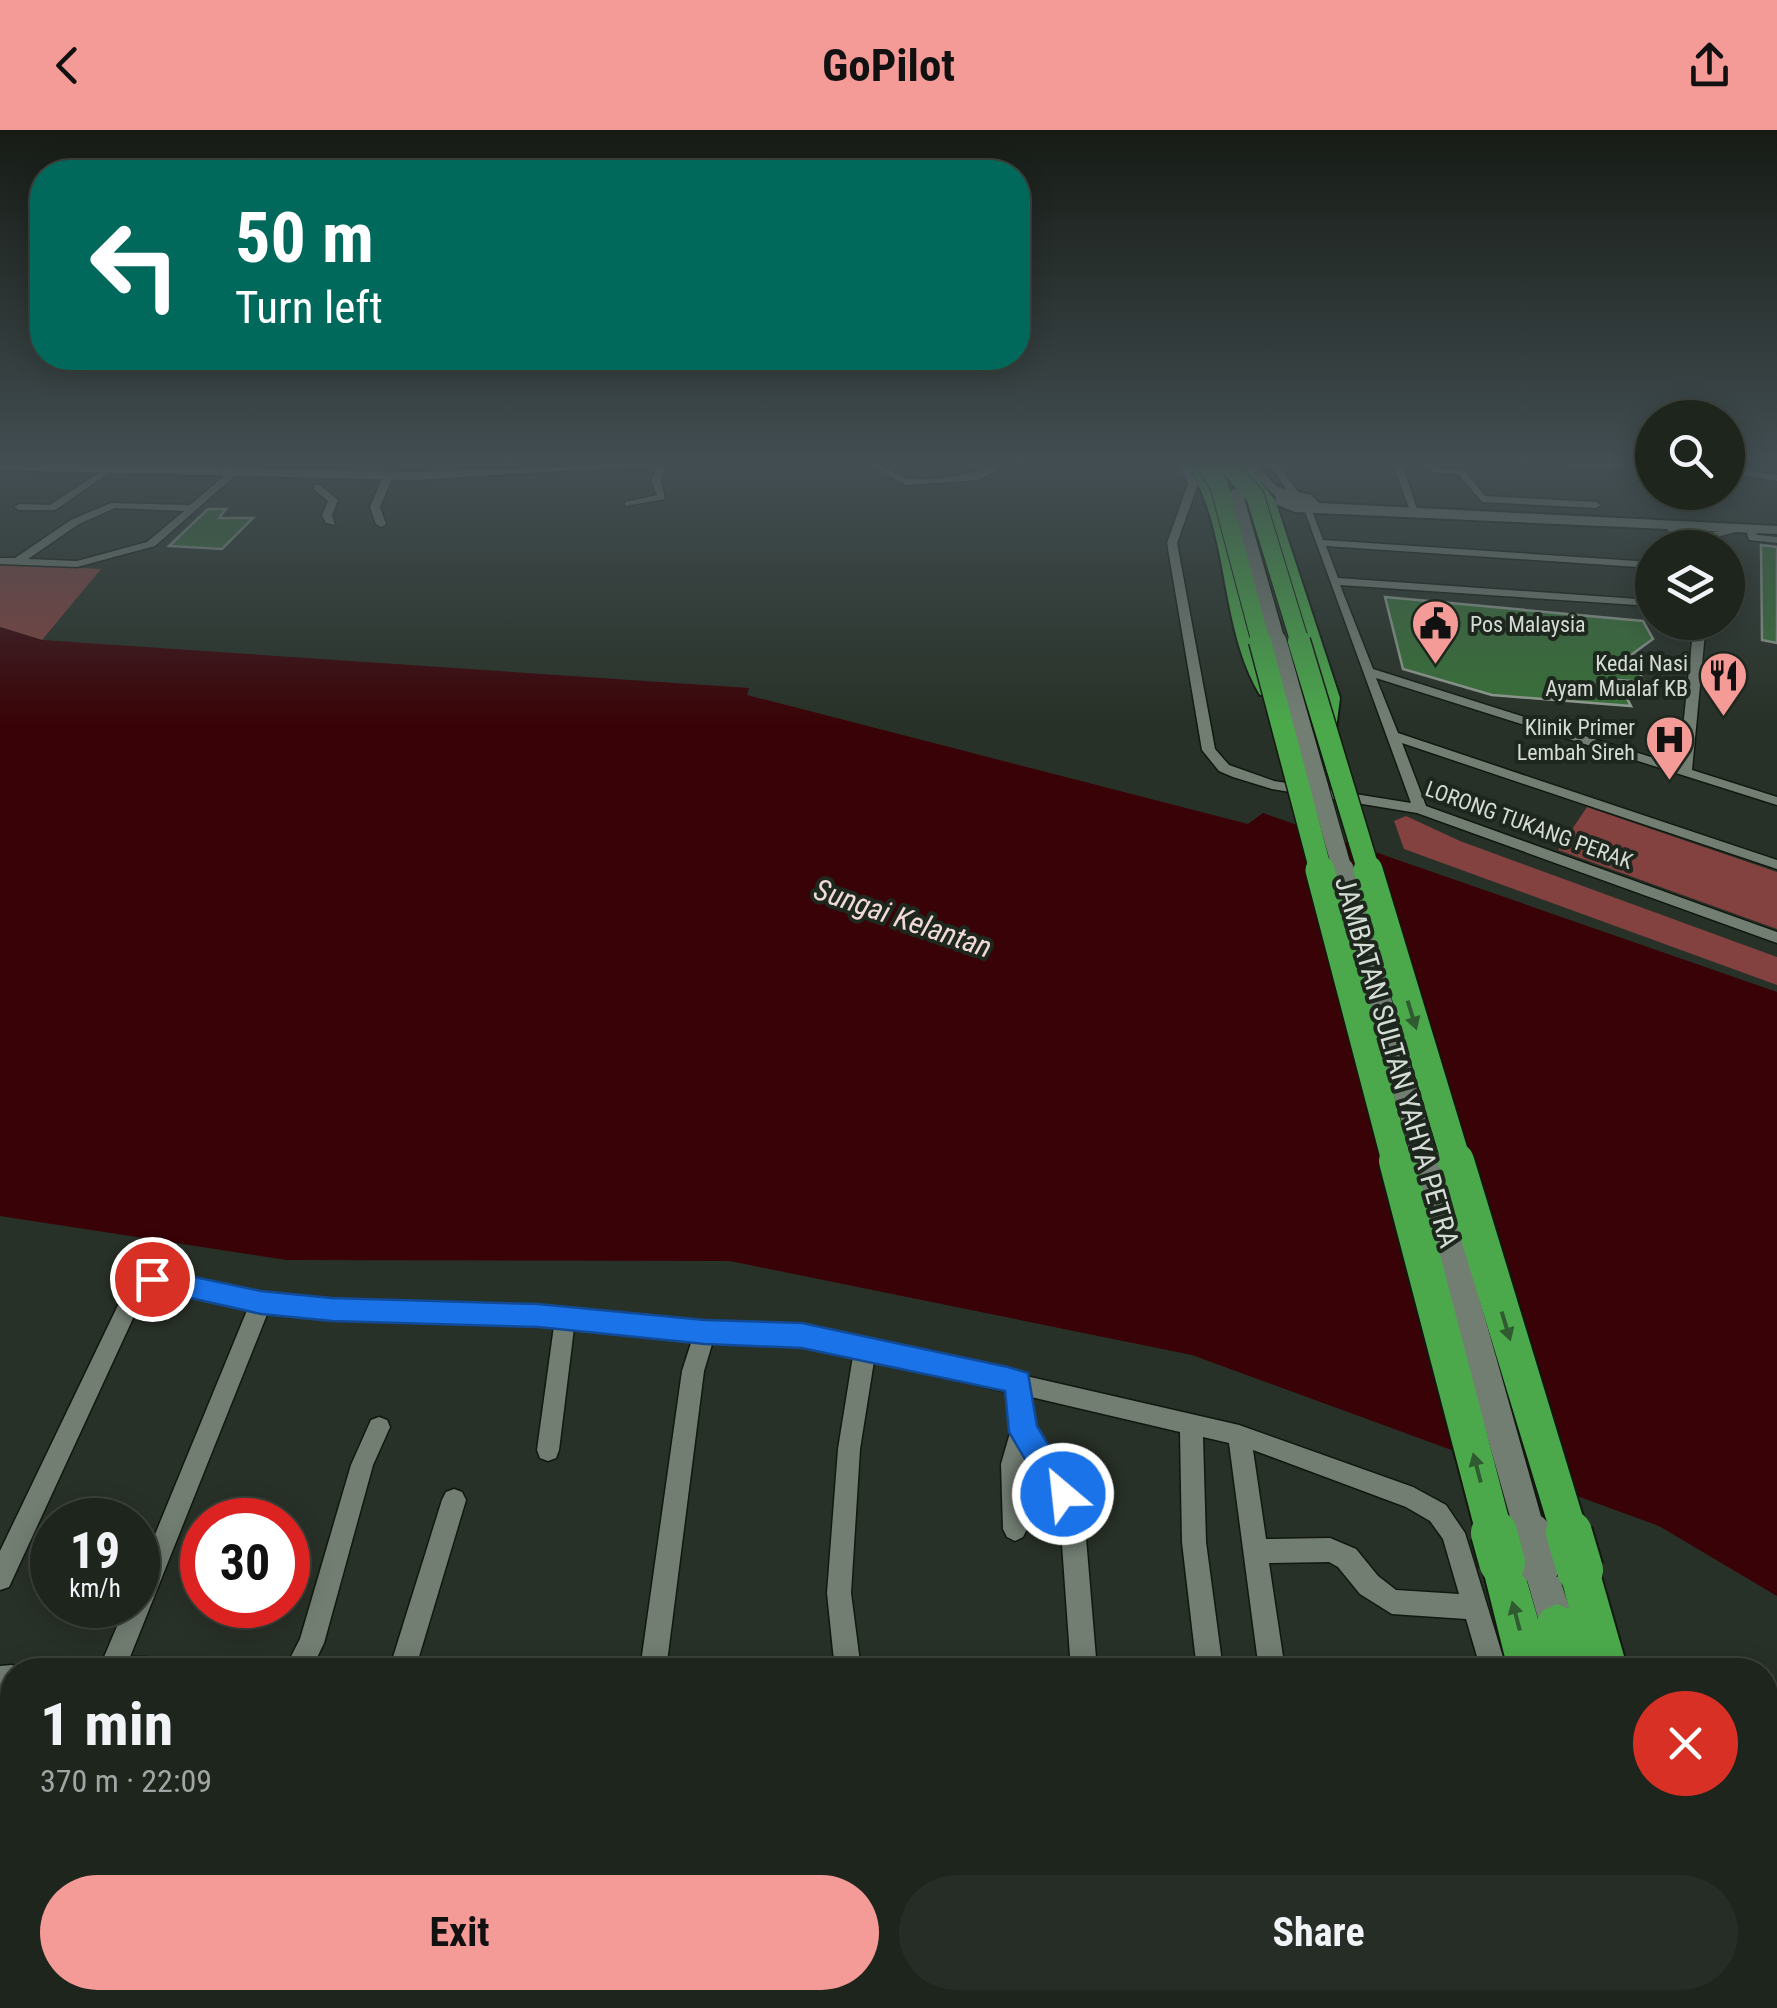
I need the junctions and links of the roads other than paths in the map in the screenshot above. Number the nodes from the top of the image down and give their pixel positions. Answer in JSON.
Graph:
{"nodes":[{"id":1,"x":34,"y":550,"type":"edge"},
{"id":2,"x":128,"y":550,"type":"edge"},
{"id":3,"x":1174,"y":550,"type":"edge"},
{"id":4,"x":1226,"y":550,"type":"edge"},
{"id":5,"x":1236,"y":550,"type":"edge"},
{"id":6,"x":1251,"y":550,"type":"edge"},
{"id":7,"x":1271,"y":550,"type":"edge"},
{"id":8,"x":1282,"y":550,"type":"edge"},
{"id":9,"x":1322,"y":550,"type":"edge"},
{"id":10,"x":1462,"y":550,"type":"edge"},
{"id":11,"x":0,"y":562,"type":"edge"},
{"id":12,"x":16,"y":562,"type":"junction"},
{"id":13,"x":1635,"y":564,"type":"edge"},
{"id":14,"x":1334,"y":581,"type":"junction"},
{"id":15,"x":1635,"y":602,"type":"edge"},
{"id":16,"x":1698,"y":640,"type":"edge"},
{"id":17,"x":1368,"y":671,"type":"junction"},
{"id":18,"x":1283,"y":730,"type":"junction"},
{"id":19,"x":1327,"y":732,"type":"junction"},
{"id":20,"x":1393,"y":736,"type":"junction"},
{"id":21,"x":1684,"y":772,"type":"junction"},
{"id":22,"x":1777,"y":801,"type":"edge"},
{"id":23,"x":1420,"y":809,"type":"junction"},
{"id":24,"x":1777,"y":865,"type":"edge"},
{"id":25,"x":1777,"y":938,"type":"edge"},
{"id":26,"x":261,"y":1302,"type":"junction"},
{"id":27,"x":565,"y":1319,"type":"junction"},
{"id":28,"x":705,"y":1332,"type":"junction"},
{"id":29,"x":865,"y":1348,"type":"junction"},
{"id":30,"x":1018,"y":1382,"type":"junction"},
{"id":31,"x":1191,"y":1424,"type":"junction"},
{"id":32,"x":379,"y":1427,"type":"dead end"},
{"id":33,"x":1023,"y":1432,"type":"junction"},
{"id":34,"x":1240,"y":1435,"type":"junction"},
{"id":35,"x":548,"y":1450,"type":"dead end"},
{"id":36,"x":454,"y":1500,"type":"dead end"},
{"id":37,"x":1014,"y":1529,"type":"dead end"},
{"id":38,"x":1255,"y":1551,"type":"junction"},
{"id":39,"x":1540,"y":1566,"type":"junction"},
{"id":40,"x":0,"y":1578,"type":"edge"},
{"id":41,"x":1476,"y":1607,"type":"junction"},
{"id":42,"x":1557,"y":1626,"type":"joint"},
{"id":43,"x":116,"y":1658,"type":"edge"},
{"id":44,"x":303,"y":1658,"type":"edge"},
{"id":45,"x":406,"y":1658,"type":"edge"},
{"id":46,"x":655,"y":1658,"type":"edge"},
{"id":47,"x":847,"y":1658,"type":"edge"},
{"id":48,"x":1083,"y":1658,"type":"edge"},
{"id":49,"x":1208,"y":1658,"type":"edge"},
{"id":50,"x":1270,"y":1658,"type":"edge"},
{"id":51,"x":1491,"y":1658,"type":"edge"},
{"id":52,"x":1531,"y":1658,"type":"edge"},
{"id":53,"x":1566,"y":1658,"type":"edge"},
{"id":54,"x":1598,"y":1658,"type":"edge"}],
"edges":[{"from":1,"to":12,"type":"street"},
{"from":2,"to":12,"type":"street"},
{"from":3,"to":23,"type":"street","name":"LORONG TUKANG PERAK"},
{"from":4,"to":18,"type":"highway","bridge":true},
{"from":5,"to":18,"type":"highway","name":"JAMBATAN SULTAN YAHYA PETRA","bridge":true},
{"from":6,"to":39,"type":"main road","name":"JAMBATAN SULTAN YAHYA PETRA","bridge":true},
{"from":7,"to":19,"type":"highway","name":"JAMBATAN SULTAN YAHYA PETRA","bridge":true},
{"from":8,"to":19,"type":"highway","bridge":true},
{"from":9,"to":14,"type":"street"},
{"from":10,"to":13,"type":"street"},
{"from":11,"to":12,"type":"street"},
{"from":14,"to":15,"type":"street"},
{"from":14,"to":17,"type":"street"},
{"from":16,"to":21,"type":"street"},
{"from":17,"to":20,"type":"street"},
{"from":17,"to":21,"type":"street"},
{"from":39,"to":18,"type":"highway","name":"JAMBATAN SULTAN YAHYA PETRA","one_way":true,"bridge":true},
{"from":19,"to":39,"type":"highway","name":"JAMBATAN SULTAN YAHYA PETRA","one_way":true,"bridge":true},
{"from":20,"to":23,"type":"street"},
{"from":20,"to":24,"type":"street"},
{"from":21,"to":22,"type":"street"},
{"from":23,"to":25,"type":"street","name":"LORONG TUKANG PERAK"},
{"from":26,"to":27,"type":"street"},
{"from":26,"to":40,"type":"street"},
{"from":26,"to":43,"type":"street"},
{"from":27,"to":28,"type":"street"},
{"from":27,"to":35,"type":"street"},
{"from":28,"to":29,"type":"street"},
{"from":28,"to":46,"type":"street"},
{"from":29,"to":30,"type":"street"},
{"from":29,"to":47,"type":"street"},
{"from":30,"to":31,"type":"street"},
{"from":30,"to":33,"type":"street"},
{"from":31,"to":34,"type":"street"},
{"from":31,"to":49,"type":"street"},
{"from":32,"to":44,"type":"street"},
{"from":33,"to":37,"type":"street"},
{"from":33,"to":48,"type":"street"},
{"from":34,"to":38,"type":"street"},
{"from":34,"to":41,"type":"street"},
{"from":36,"to":45,"type":"street"},
{"from":38,"to":41,"type":"street"},
{"from":38,"to":50,"type":"street"},
{"from":39,"to":42,"type":"main road","name":"JAMBATAN SULTAN YAHYA PETRA"},
{"from":52,"to":39,"type":"highway","one_way":true},
{"from":39,"to":54,"type":"highway"},
{"from":41,"to":51,"type":"street"},
{"from":42,"to":53,"type":"highway"}]}
